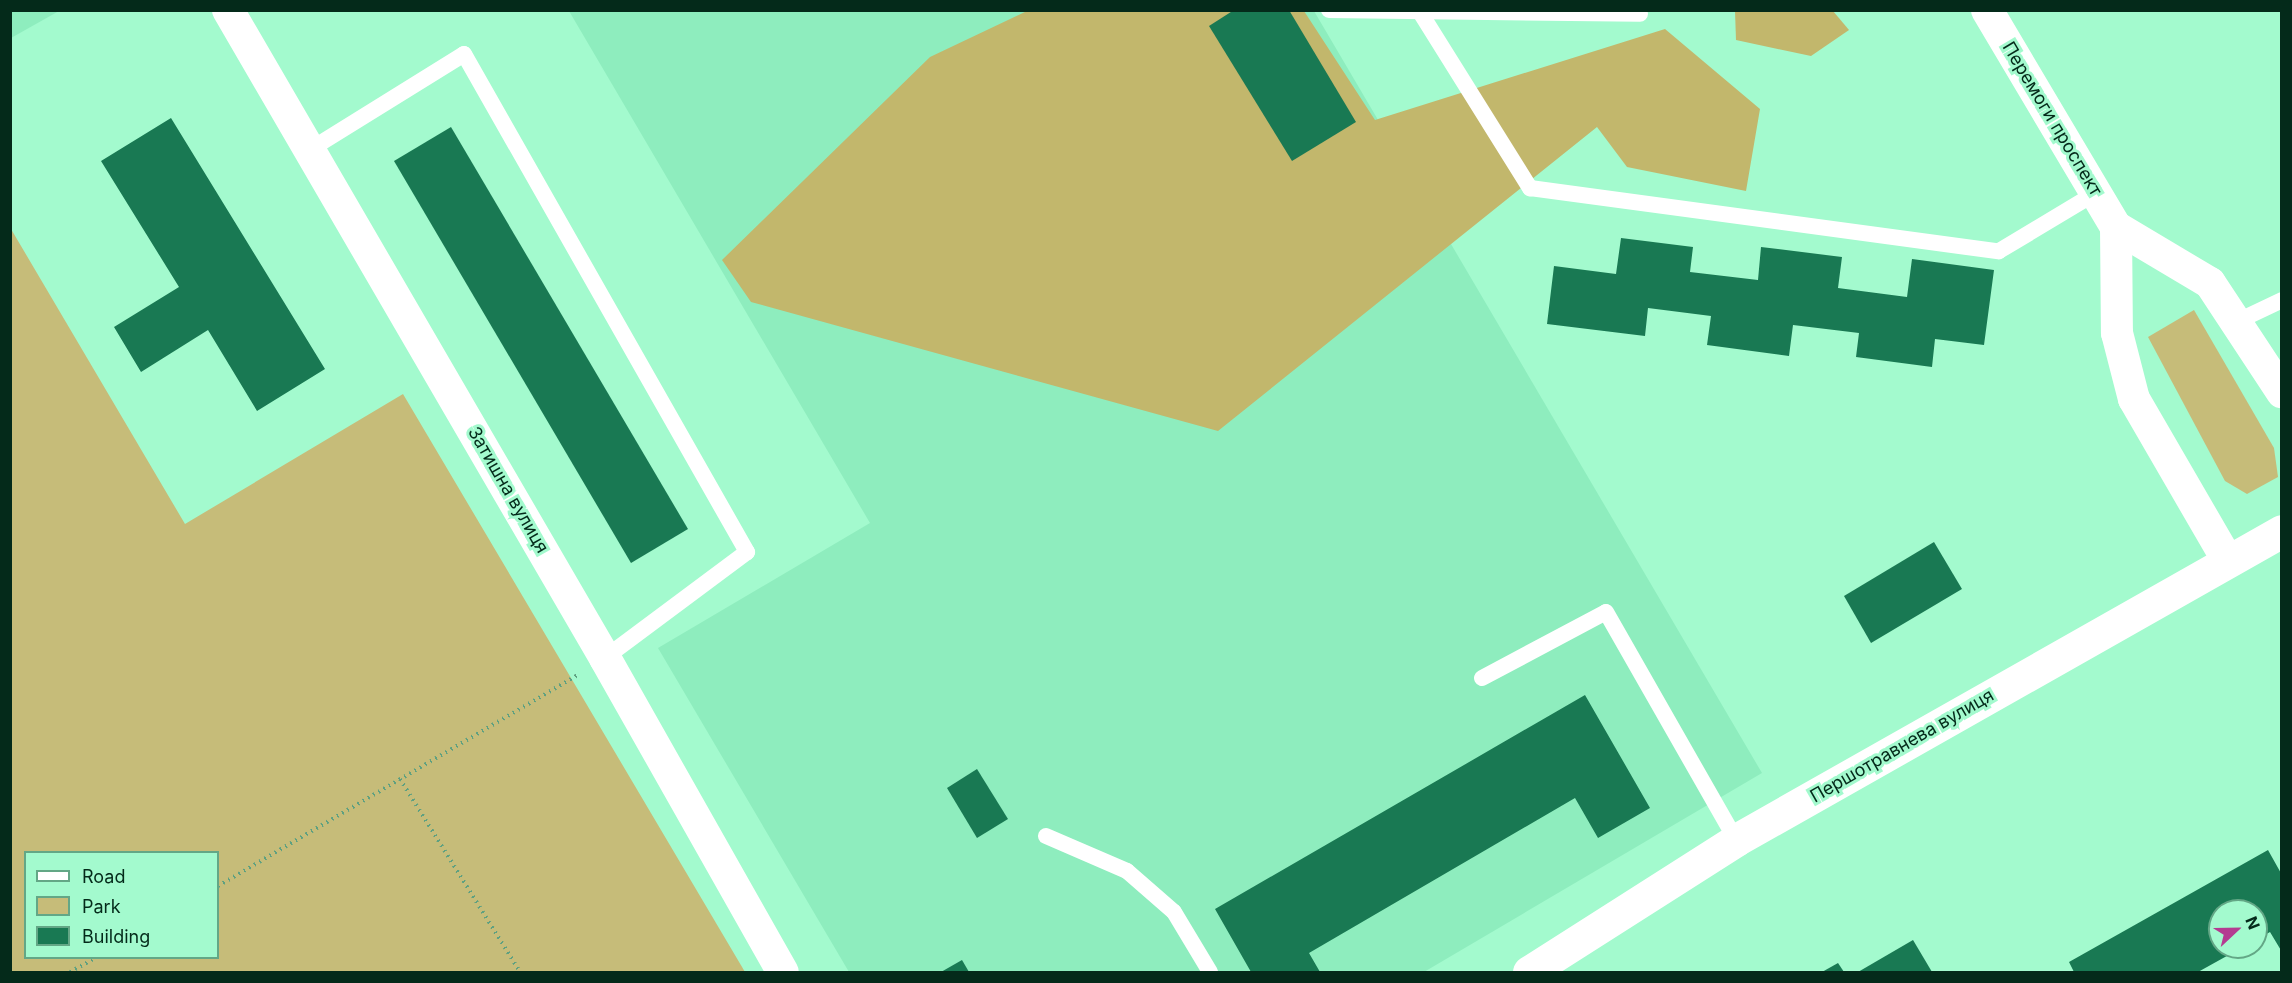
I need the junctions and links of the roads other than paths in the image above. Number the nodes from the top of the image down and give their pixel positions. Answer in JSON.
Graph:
{"nodes":[{"id":1,"x":228,"y":10,"type":"edge"},
{"id":2,"x":1329,"y":10,"type":"edge"},
{"id":3,"x":1987,"y":10,"type":"edge"},
{"id":4,"x":1420,"y":12,"type":"junction"},
{"id":5,"x":1640,"y":14,"type":"dead end"},
{"id":6,"x":311,"y":149,"type":"junction"},
{"id":7,"x":2096,"y":193,"type":"junction"},
{"id":8,"x":2116,"y":227,"type":"junction"},
{"id":9,"x":2282,"y":300,"type":"edge"},
{"id":10,"x":2238,"y":321,"type":"junction"},
{"id":11,"x":2282,"y":392,"type":"edge"},
{"id":12,"x":2282,"y":531,"type":"edge"},
{"id":13,"x":2228,"y":561,"type":"junction"},
{"id":14,"x":605,"y":658,"type":"junction"},
{"id":15,"x":1482,"y":678,"type":"dead end"},
{"id":16,"x":1046,"y":836,"type":"dead end"},
{"id":17,"x":1736,"y":840,"type":"junction"},
{"id":18,"x":783,"y":972,"type":"edge"},
{"id":19,"x":1210,"y":972,"type":"edge"},
{"id":20,"x":1529,"y":972,"type":"edge"}],
"edges":[{"from":1,"to":6,"type":"street","name":"Затишна вулиця"},
{"from":2,"to":4,"type":"lane"},
{"from":3,"to":7,"type":"street","name":"Перемоги проспект"},
{"from":4,"to":5,"type":"lane"},
{"from":4,"to":7,"type":"lane"},
{"from":6,"to":14,"type":"street","name":"Затишна вулиця"},
{"from":6,"to":14,"type":"lane"},
{"from":7,"to":8,"type":"street","name":"Перемоги проспект"},
{"from":8,"to":10,"type":"street","name":"Перемоги проспект"},
{"from":8,"to":13,"type":"street","name":"Перемоги проспект"},
{"from":9,"to":10,"type":"lane"},
{"from":10,"to":11,"type":"street","name":"Перемоги проспект"},
{"from":12,"to":13,"type":"street","name":"Першотравнева вулиця"},
{"from":13,"to":17,"type":"street","name":"Першотравнева вулиця"},
{"from":14,"to":18,"type":"street","name":"Затишна вулиця"},
{"from":15,"to":17,"type":"lane"},
{"from":16,"to":19,"type":"lane"},
{"from":17,"to":20,"type":"street","name":"Першотравнева вулиця"}]}
